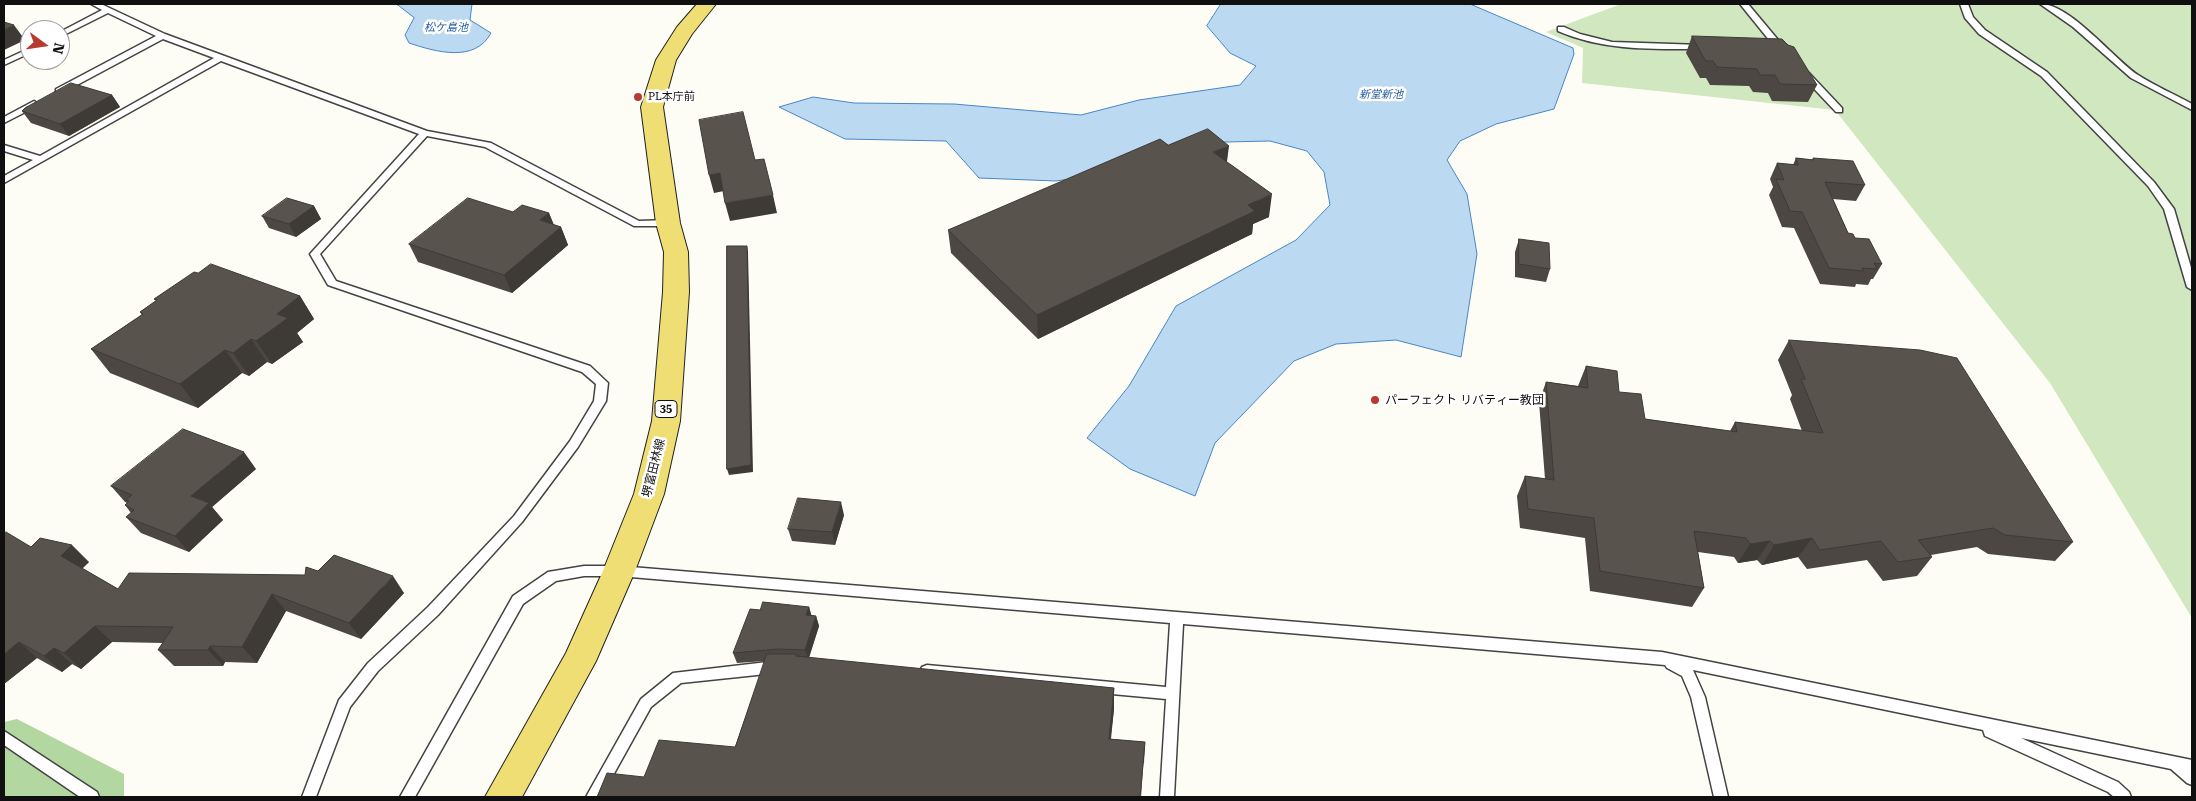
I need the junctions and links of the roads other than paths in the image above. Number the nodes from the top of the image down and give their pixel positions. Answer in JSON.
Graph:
{"nodes":[{"id":1,"x":95,"y":4,"type":"edge"},
{"id":2,"x":707,"y":4,"type":"edge"},
{"id":3,"x":1744,"y":4,"type":"edge"},
{"id":4,"x":1964,"y":4,"type":"edge"},
{"id":5,"x":2044,"y":4,"type":"edge"},
{"id":6,"x":107,"y":11,"type":"junction"},
{"id":7,"x":70,"y":29,"type":"edge"},
{"id":8,"x":1561,"y":29,"type":"dead end"},
{"id":9,"x":162,"y":36,"type":"junction"},
{"id":10,"x":1714,"y":48,"type":"edge"},
{"id":11,"x":1771,"y":50,"type":"edge"},
{"id":12,"x":1781,"y":50,"type":"junction"},
{"id":13,"x":20,"y":55,"type":"edge"},
{"id":14,"x":1787,"y":56,"type":"edge"},
{"id":15,"x":221,"y":58,"type":"junction"},
{"id":16,"x":4,"y":63,"type":"edge"},
{"id":17,"x":1800,"y":70,"type":"edge"},
{"id":18,"x":48,"y":97,"type":"edge"},
{"id":19,"x":39,"y":102,"type":"edge"},
{"id":20,"x":2192,"y":108,"type":"edge"},
{"id":21,"x":1839,"y":110,"type":"dead end"},
{"id":22,"x":4,"y":120,"type":"edge"},
{"id":23,"x":425,"y":133,"type":"junction"},
{"id":24,"x":4,"y":148,"type":"edge"},
{"id":25,"x":41,"y":159,"type":"junction"},
{"id":26,"x":4,"y":180,"type":"edge"},
{"id":27,"x":668,"y":223,"type":"junction"},
{"id":28,"x":2192,"y":287,"type":"edge"},
{"id":29,"x":619,"y":571,"type":"junction"},
{"id":30,"x":1178,"y":618,"type":"junction"},
{"id":31,"x":1662,"y":658,"type":"junction"},
{"id":32,"x":791,"y":667,"type":"edge"},
{"id":33,"x":910,"y":670,"type":"edge"},
{"id":34,"x":1173,"y":694,"type":"junction"},
{"id":35,"x":1970,"y":722,"type":"junction"},
{"id":36,"x":4,"y":738,"type":"edge"},
{"id":37,"x":2175,"y":764,"type":"junction"},
{"id":38,"x":2192,"y":767,"type":"edge"},
{"id":39,"x":2192,"y":778,"type":"edge"},
{"id":40,"x":92,"y":797,"type":"edge"},
{"id":41,"x":309,"y":797,"type":"edge"},
{"id":42,"x":407,"y":797,"type":"edge"},
{"id":43,"x":503,"y":797,"type":"edge"},
{"id":44,"x":593,"y":797,"type":"edge"},
{"id":45,"x":1167,"y":797,"type":"edge"},
{"id":46,"x":1721,"y":797,"type":"edge"},
{"id":47,"x":2124,"y":797,"type":"edge"}],
"edges":[{"from":1,"to":6,"type":"lane"},
{"from":2,"to":27,"type":"main road","name":"堺富田林線","number":"35"},
{"from":3,"to":12,"type":"lane"},
{"from":4,"to":28,"type":"lane"},
{"from":5,"to":20,"type":"lane"},
{"from":6,"to":7,"type":"lane"},
{"from":6,"to":9,"type":"lane"},
{"from":8,"to":10,"type":"lane"},
{"from":9,"to":15,"type":"lane"},
{"from":9,"to":18,"type":"lane"},
{"from":11,"to":12,"type":"lane"},
{"from":12,"to":14,"type":"lane"},
{"from":13,"to":16,"type":"lane"},
{"from":15,"to":23,"type":"lane"},
{"from":15,"to":25,"type":"lane"},
{"from":17,"to":21,"type":"lane"},
{"from":19,"to":22,"type":"lane"},
{"from":23,"to":27,"type":"lane"},
{"from":23,"to":41,"type":"lane"},
{"from":24,"to":25,"type":"lane"},
{"from":25,"to":26,"type":"lane"},
{"from":27,"to":29,"type":"main road","name":"堺富田林線","number":"35"},
{"from":29,"to":30,"type":"lane"},
{"from":29,"to":42,"type":"lane"},
{"from":29,"to":43,"type":"main road","name":"堺富田林線","number":"35"},
{"from":30,"to":31,"type":"lane"},
{"from":30,"to":34,"type":"lane"},
{"from":31,"to":35,"type":"lane"},
{"from":31,"to":46,"type":"lane"},
{"from":32,"to":44,"type":"lane"},
{"from":33,"to":34,"type":"lane"},
{"from":34,"to":45,"type":"lane"},
{"from":35,"to":37,"type":"lane"},
{"from":35,"to":47,"type":"lane"},
{"from":36,"to":40,"type":"lane"},
{"from":37,"to":38,"type":"lane"},
{"from":37,"to":39,"type":"lane"}]}
